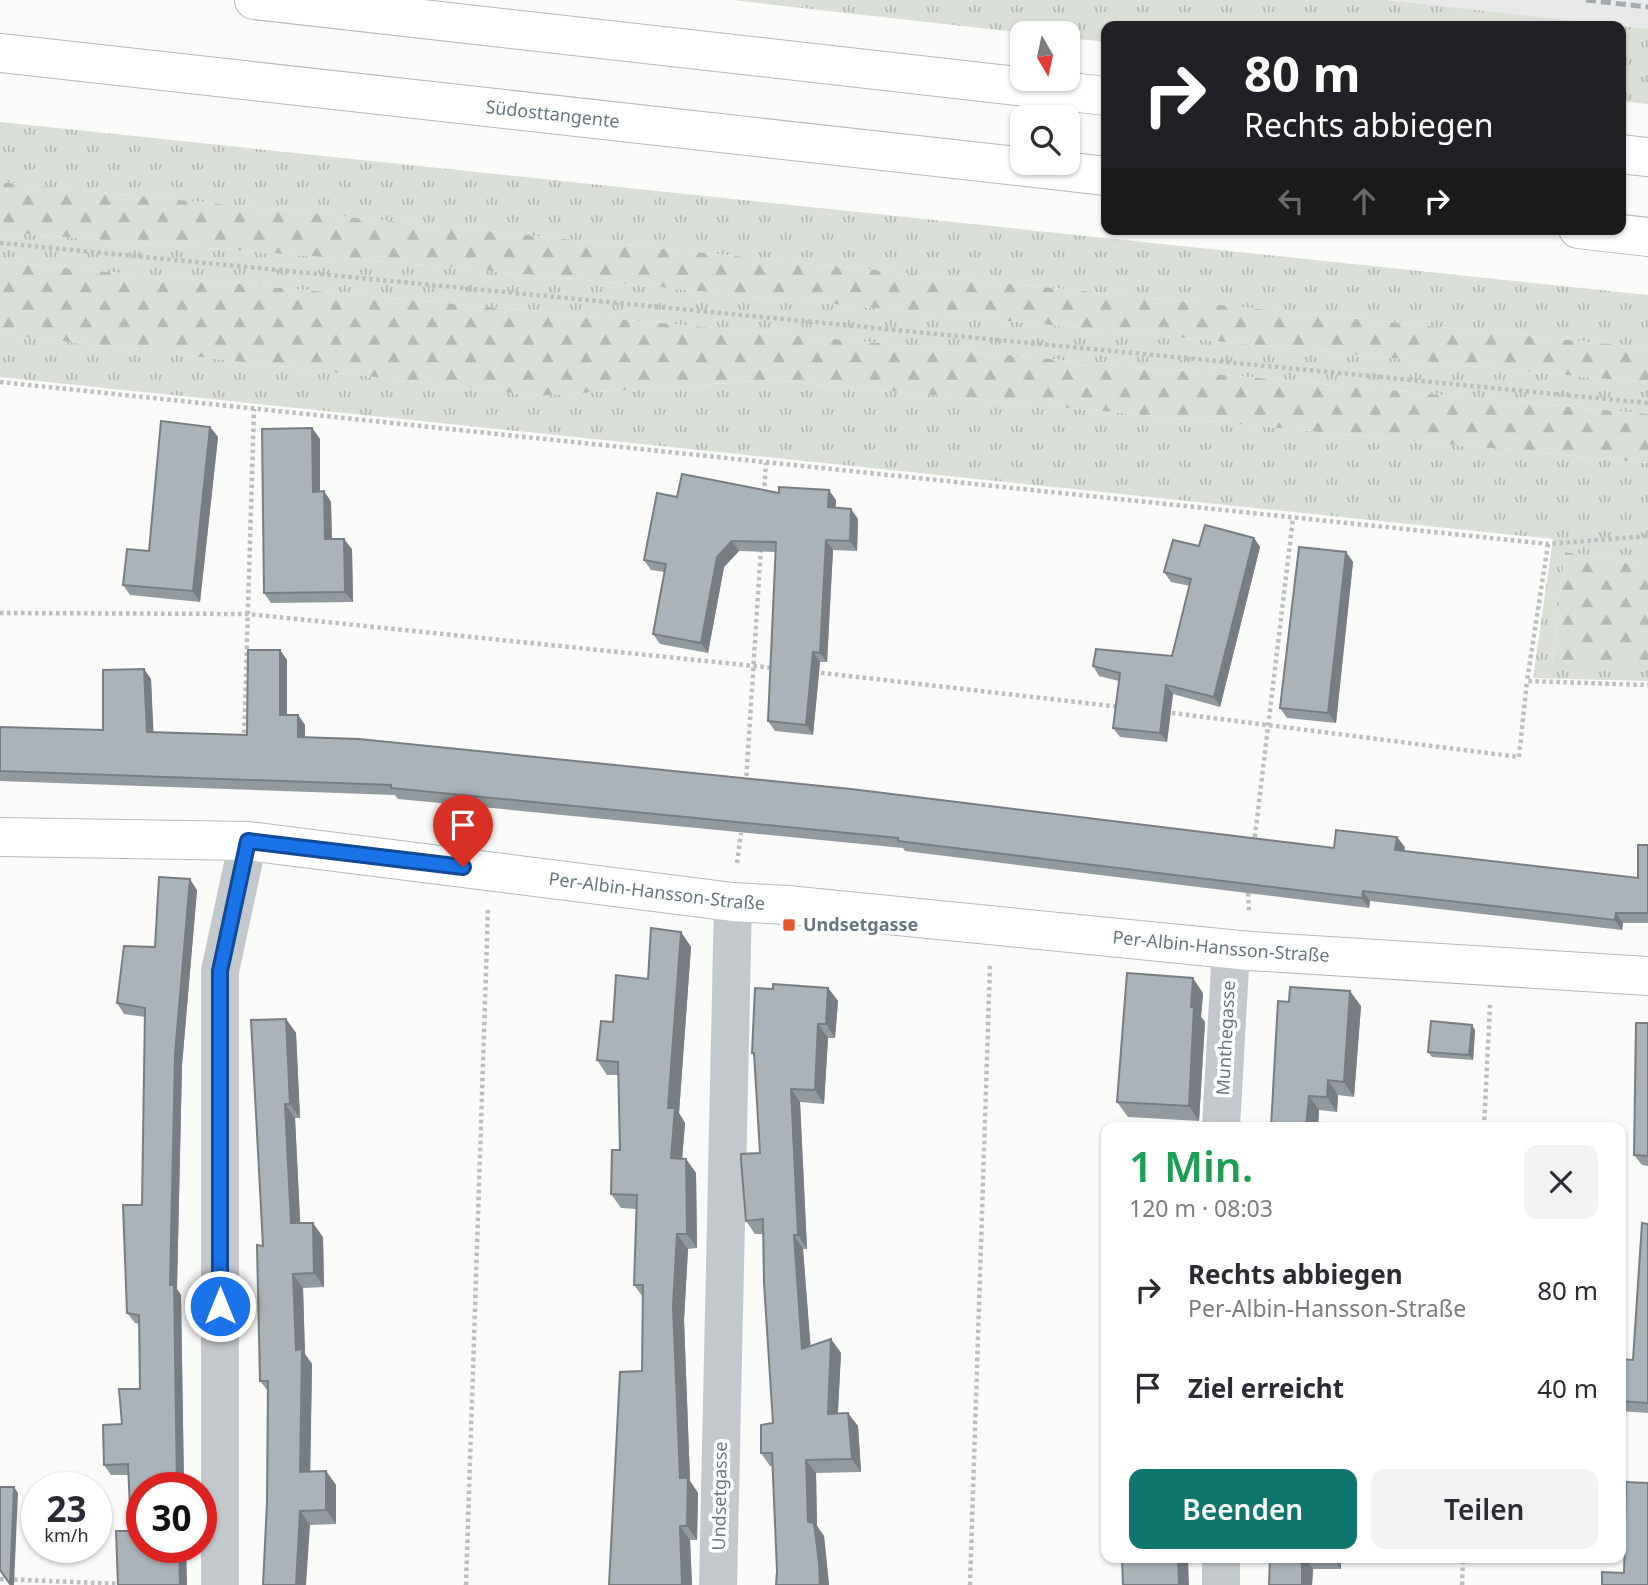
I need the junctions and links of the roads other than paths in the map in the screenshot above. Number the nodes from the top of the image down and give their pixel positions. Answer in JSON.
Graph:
{"nodes":[{"id":1,"x":254,"y":0,"type":"edge"},
{"id":2,"x":0,"y":53,"type":"edge"},
{"id":3,"x":1101,"y":95,"type":"edge"},
{"id":4,"x":1626,"y":155,"type":"edge"},
{"id":5,"x":1648,"y":157,"type":"edge"},
{"id":6,"x":1101,"y":175,"type":"edge"},
{"id":7,"x":1626,"y":234,"type":"edge"},
{"id":8,"x":1648,"y":237,"type":"edge"},
{"id":9,"x":0,"y":837,"type":"edge"},
{"id":10,"x":248,"y":841,"type":"junction"},
{"id":11,"x":733,"y":902,"type":"junction"},
{"id":12,"x":1231,"y":949,"type":"junction"},
{"id":13,"x":1648,"y":976,"type":"edge"},
{"id":14,"x":1221,"y":1122,"type":"edge"},
{"id":15,"x":1221,"y":1563,"type":"edge"},
{"id":16,"x":220,"y":1585,"type":"edge"},
{"id":17,"x":718,"y":1585,"type":"edge"},
{"id":18,"x":1221,"y":1585,"type":"edge"}],
"edges":[{"from":1,"to":3,"type":"main road"},
{"from":2,"to":6,"type":"main road","name":"Südosttangente"},
{"from":4,"to":5,"type":"main road"},
{"from":7,"to":8,"type":"main road"},
{"from":9,"to":10,"type":"main road","name":"Per-Albin-Hansson-Straße"},
{"from":10,"to":11,"type":"main road","name":"Per-Albin-Hansson-Straße"},
{"from":10,"to":16,"type":"street"},
{"from":11,"to":12,"type":"main road","name":"Per-Albin-Hansson-Straße"},
{"from":11,"to":17,"type":"street","name":"Undsetgasse"},
{"from":12,"to":13,"type":"main road","name":"Per-Albin-Hansson-Straße"},
{"from":12,"to":14,"type":"street","name":"Munthegasse"},
{"from":15,"to":18,"type":"street"}]}
